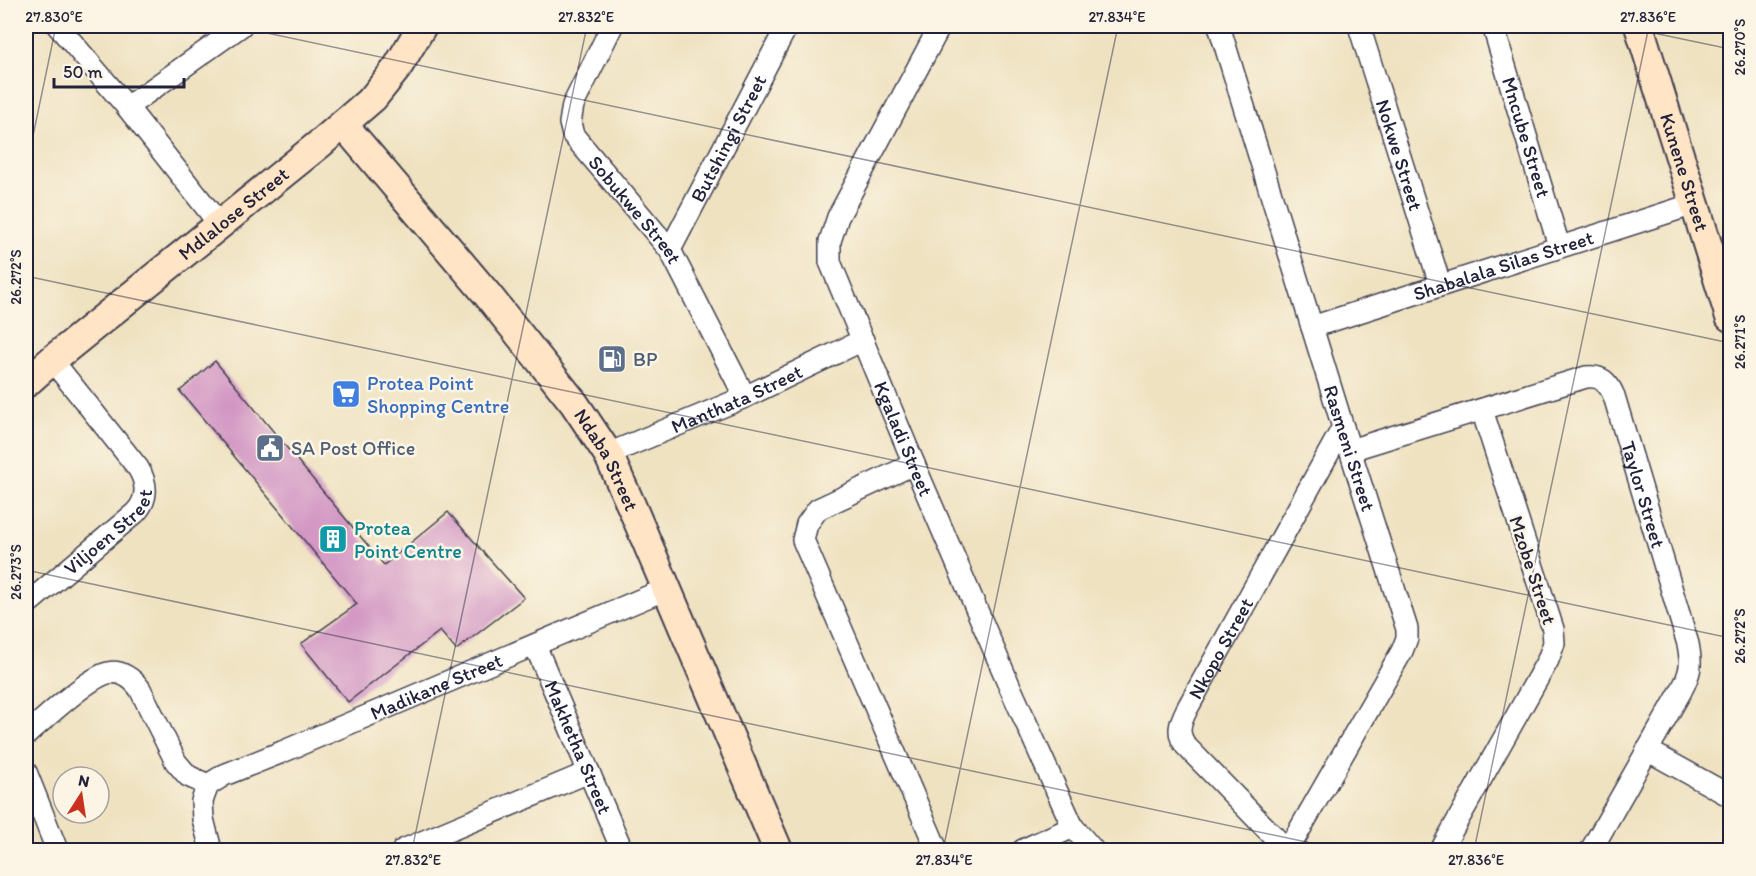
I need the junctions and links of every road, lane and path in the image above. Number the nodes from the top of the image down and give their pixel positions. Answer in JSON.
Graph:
{"nodes":[{"id":1,"x":58,"y":26,"type":"edge"},
{"id":2,"x":240,"y":26,"type":"edge"},
{"id":3,"x":422,"y":26,"type":"edge"},
{"id":4,"x":612,"y":26,"type":"edge"},
{"id":5,"x":787,"y":26,"type":"edge"},
{"id":6,"x":940,"y":26,"type":"edge"},
{"id":7,"x":1219,"y":26,"type":"edge"},
{"id":8,"x":1359,"y":26,"type":"edge"},
{"id":9,"x":1493,"y":26,"type":"edge"},
{"id":10,"x":1639,"y":26,"type":"edge"},
{"id":11,"x":127,"y":107,"type":"junction"},
{"id":12,"x":344,"y":124,"type":"junction"},
{"id":13,"x":1694,"y":204,"type":"junction"},
{"id":14,"x":220,"y":225,"type":"junction"},
{"id":15,"x":1559,"y":246,"type":"junction"},
{"id":16,"x":670,"y":250,"type":"junction"},
{"id":17,"x":1440,"y":284,"type":"junction"},
{"id":18,"x":1731,"y":317,"type":"edge"},
{"id":19,"x":1312,"y":327,"type":"junction"},
{"id":20,"x":863,"y":340,"type":"junction"},
{"id":21,"x":52,"y":360,"type":"junction"},
{"id":22,"x":26,"y":383,"type":"edge"},
{"id":23,"x":745,"y":397,"type":"junction"},
{"id":24,"x":1482,"y":410,"type":"junction"},
{"id":25,"x":1343,"y":427,"type":"junction"},
{"id":26,"x":1350,"y":450,"type":"junction"},
{"id":27,"x":608,"y":454,"type":"junction"},
{"id":28,"x":914,"y":464,"type":"junction"},
{"id":29,"x":666,"y":589,"type":"junction"},
{"id":30,"x":26,"y":605,"type":"edge"},
{"id":31,"x":535,"y":645,"type":"junction"},
{"id":32,"x":26,"y":735,"type":"edge"},
{"id":33,"x":1647,"y":750,"type":"junction"},
{"id":34,"x":26,"y":772,"type":"edge"},
{"id":35,"x":589,"y":772,"type":"junction"},
{"id":36,"x":208,"y":785,"type":"junction"},
{"id":37,"x":1731,"y":796,"type":"edge"},
{"id":38,"x":1073,"y":827,"type":"junction"},
{"id":39,"x":57,"y":850,"type":"edge"},
{"id":40,"x":211,"y":850,"type":"edge"},
{"id":41,"x":403,"y":850,"type":"edge"},
{"id":42,"x":621,"y":850,"type":"edge"},
{"id":43,"x":778,"y":850,"type":"edge"},
{"id":44,"x":937,"y":850,"type":"edge"},
{"id":45,"x":1023,"y":850,"type":"edge"},
{"id":46,"x":1093,"y":850,"type":"edge"},
{"id":47,"x":1287,"y":850,"type":"edge"},
{"id":48,"x":1441,"y":850,"type":"edge"},
{"id":49,"x":1591,"y":850,"type":"edge"}],
"edges":[{"from":1,"to":11,"type":"street"},
{"from":2,"to":11,"type":"street"},
{"from":3,"to":12,"type":"street","name":"Mdlalose Street"},
{"from":4,"to":16,"type":"street","name":"Sobukwe Street"},
{"from":5,"to":16,"type":"street","name":"Butshingi Street"},
{"from":6,"to":20,"type":"street","name":"Kgaladi Street"},
{"from":7,"to":19,"type":"street","name":"Rasmeni Street"},
{"from":8,"to":17,"type":"street","name":"Nokwe Street"},
{"from":9,"to":15,"type":"street","name":"Mncube Street"},
{"from":10,"to":13,"type":"street","name":"Kunene Street"},
{"from":11,"to":14,"type":"street"},
{"from":12,"to":14,"type":"street","name":"Mdlalose Street"},
{"from":12,"to":27,"type":"street","name":"Ndaba Street"},
{"from":13,"to":15,"type":"street","name":"Shabalala Silas Street"},
{"from":13,"to":18,"type":"street","name":"Kunene Street"},
{"from":14,"to":21,"type":"street","name":"Mdlalose Street"},
{"from":15,"to":17,"type":"street","name":"Shabalala Silas Street"},
{"from":16,"to":23,"type":"street","name":"Sobukwe Street"},
{"from":17,"to":19,"type":"street","name":"Shabalala Silas Street"},
{"from":19,"to":25,"type":"street","name":"Rasmeni Street"},
{"from":20,"to":23,"type":"street","name":"Manthata Street"},
{"from":20,"to":28,"type":"street","name":"Kgaladi Street"},
{"from":21,"to":22,"type":"street","name":"Mdlalose Street"},
{"from":21,"to":30,"type":"street","name":"Viljoen Street"},
{"from":23,"to":27,"type":"street","name":"Manthata Street"},
{"from":24,"to":26,"type":"street","name":"Taylor Street"},
{"from":24,"to":33,"type":"street","name":"Taylor Street"},
{"from":24,"to":48,"type":"street","name":"Mzobe Street"},
{"from":25,"to":26,"type":"street","name":"Rasmeni Street"},
{"from":25,"to":47,"type":"street","name":"Nkopo Street"},
{"from":26,"to":47,"type":"street","name":"Rasmeni Street"},
{"from":27,"to":29,"type":"street","name":"Ndaba Street"},
{"from":28,"to":38,"type":"street","name":"Kgaladi Street"},
{"from":28,"to":44,"type":"street"},
{"from":29,"to":31,"type":"street","name":"Madikane Street"},
{"from":29,"to":43,"type":"street","name":"Ndaba Street"},
{"from":31,"to":35,"type":"street","name":"Makhetha Street"},
{"from":31,"to":36,"type":"street","name":"Madikane Street"},
{"from":32,"to":36,"type":"street"},
{"from":33,"to":37,"type":"street"},
{"from":33,"to":49,"type":"street","name":"Taylor Street"},
{"from":34,"to":39,"type":"street"},
{"from":35,"to":41,"type":"street"},
{"from":35,"to":42,"type":"street","name":"Makhetha Street"},
{"from":36,"to":40,"type":"street"},
{"from":38,"to":45,"type":"street"},
{"from":38,"to":46,"type":"street","name":"Kgaladi Street"}]}
